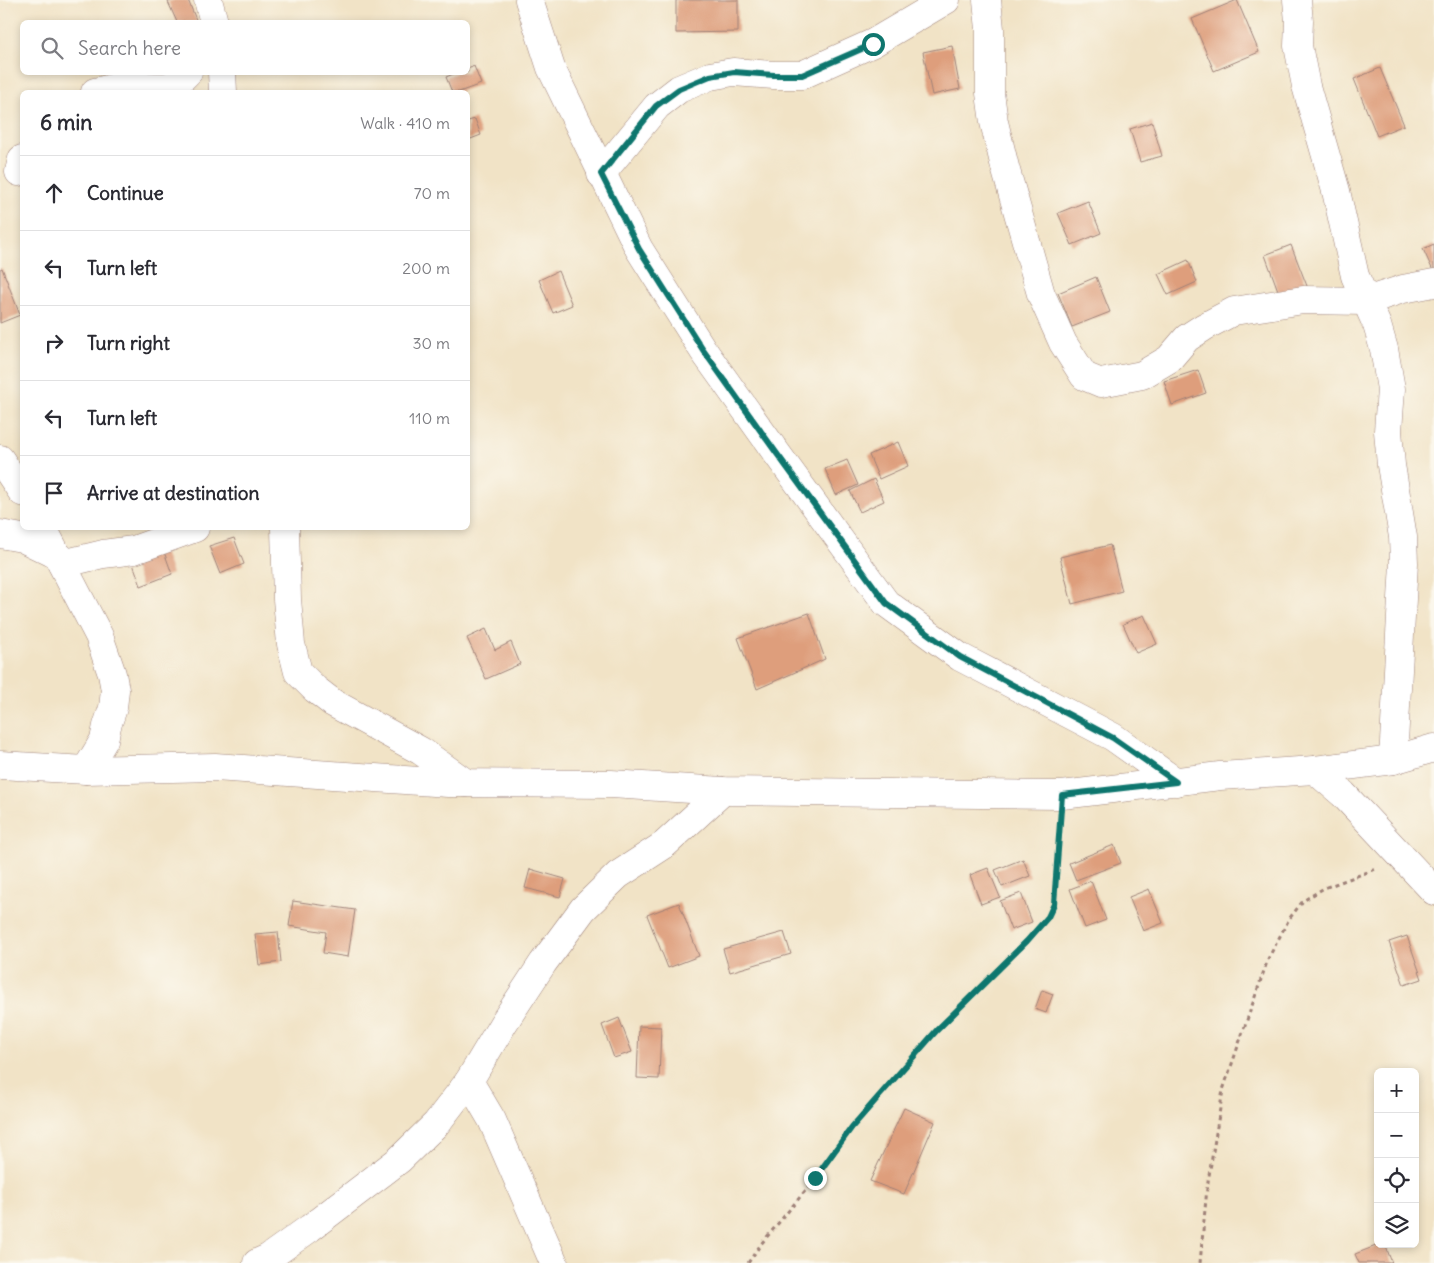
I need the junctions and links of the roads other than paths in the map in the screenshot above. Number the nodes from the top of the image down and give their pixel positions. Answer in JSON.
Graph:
{"nodes":[{"id":1,"x":208,"y":0,"type":"edge"},
{"id":2,"x":529,"y":0,"type":"edge"},
{"id":3,"x":946,"y":0,"type":"edge"},
{"id":4,"x":987,"y":0,"type":"edge"},
{"id":5,"x":1297,"y":0,"type":"edge"},
{"id":6,"x":213,"y":20,"type":"edge"},
{"id":7,"x":185,"y":75,"type":"edge"},
{"id":8,"x":222,"y":75,"type":"edge"},
{"id":9,"x":104,"y":90,"type":"edge"},
{"id":10,"x":223,"y":90,"type":"edge"},
{"id":11,"x":601,"y":174,"type":"junction"},
{"id":12,"x":1434,"y":283,"type":"edge"},
{"id":13,"x":1366,"y":301,"type":"junction"},
{"id":14,"x":0,"y":459,"type":"edge"},
{"id":15,"x":20,"y":489,"type":"edge"},
{"id":16,"x":44,"y":530,"type":"edge"},
{"id":17,"x":189,"y":530,"type":"edge"},
{"id":18,"x":285,"y":530,"type":"edge"},
{"id":19,"x":0,"y":534,"type":"edge"},
{"id":20,"x":60,"y":560,"type":"junction"},
{"id":21,"x":1434,"y":748,"type":"edge"},
{"id":22,"x":1393,"y":760,"type":"junction"},
{"id":23,"x":0,"y":765,"type":"edge"},
{"id":24,"x":86,"y":770,"type":"junction"},
{"id":25,"x":1315,"y":770,"type":"junction"},
{"id":26,"x":1176,"y":782,"type":"junction"},
{"id":27,"x":466,"y":783,"type":"junction"},
{"id":28,"x":723,"y":791,"type":"junction"},
{"id":29,"x":1434,"y":892,"type":"edge"},
{"id":30,"x":469,"y":1081,"type":"junction"},
{"id":31,"x":257,"y":1263,"type":"edge"},
{"id":32,"x":554,"y":1263,"type":"edge"}],
"edges":[{"from":1,"to":6,"type":"street"},
{"from":2,"to":11,"type":"street"},
{"from":3,"to":11,"type":"street"},
{"from":4,"to":13,"type":"street"},
{"from":5,"to":13,"type":"street"},
{"from":7,"to":9,"type":"street"},
{"from":8,"to":10,"type":"street"},
{"from":11,"to":26,"type":"street"},
{"from":12,"to":13,"type":"street"},
{"from":13,"to":22,"type":"street"},
{"from":14,"to":15,"type":"street"},
{"from":16,"to":20,"type":"street"},
{"from":17,"to":20,"type":"street"},
{"from":18,"to":27,"type":"street"},
{"from":19,"to":20,"type":"street"},
{"from":20,"to":24,"type":"street"},
{"from":21,"to":22,"type":"street"},
{"from":22,"to":25,"type":"street"},
{"from":23,"to":24,"type":"street"},
{"from":24,"to":27,"type":"street"},
{"from":25,"to":26,"type":"street"},
{"from":25,"to":29,"type":"street"},
{"from":26,"to":28,"type":"street"},
{"from":27,"to":28,"type":"street"},
{"from":28,"to":30,"type":"street"},
{"from":30,"to":31,"type":"street"},
{"from":30,"to":32,"type":"street"}]}
